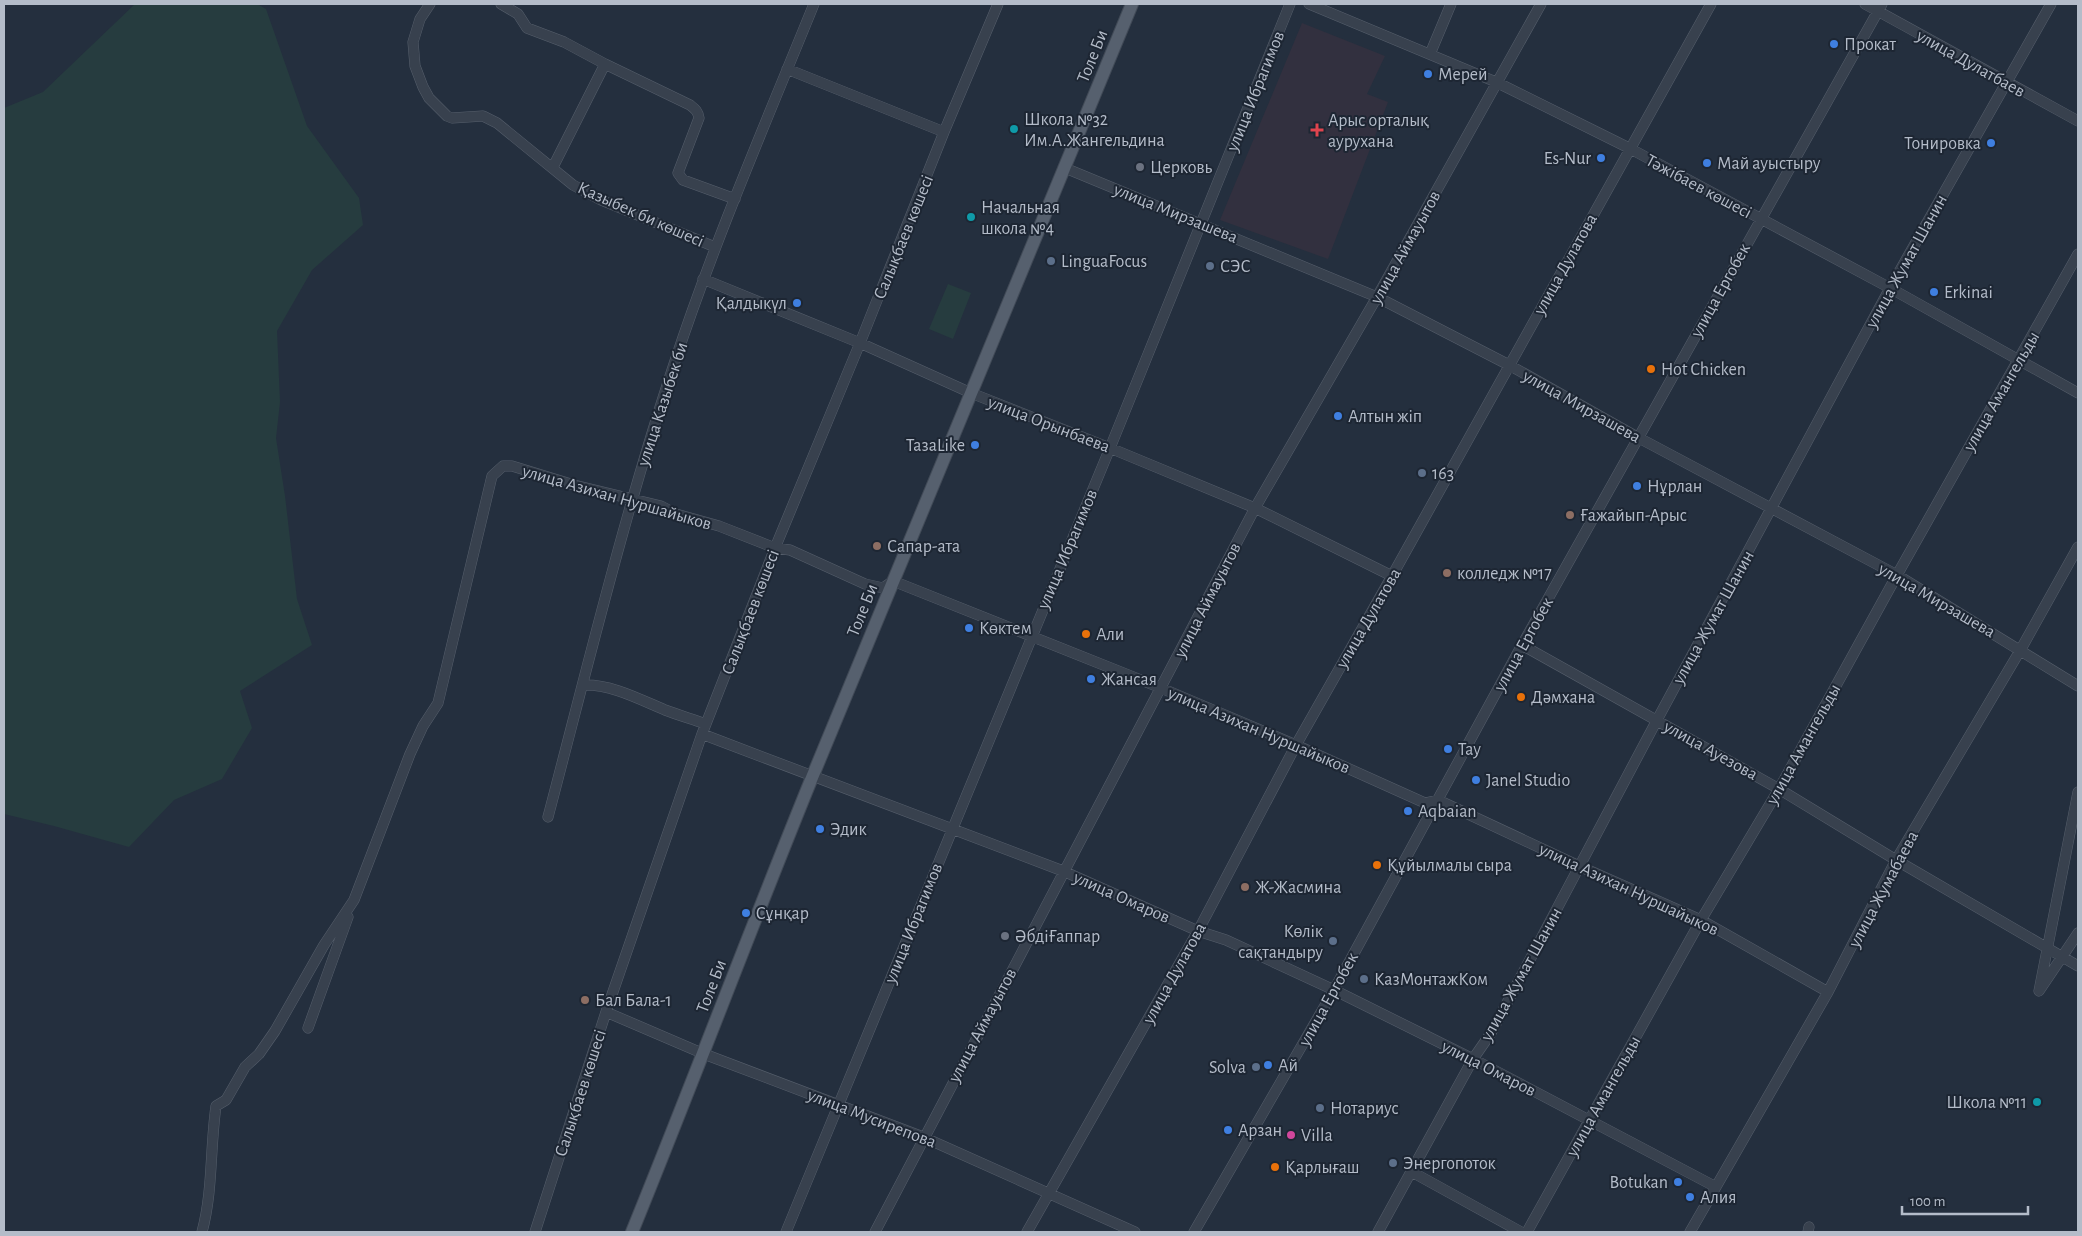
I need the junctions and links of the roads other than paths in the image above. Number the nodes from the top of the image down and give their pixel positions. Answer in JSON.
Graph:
{"nodes":[{"id":1,"x":430,"y":4,"type":"edge"},
{"id":2,"x":501,"y":4,"type":"edge"},
{"id":3,"x":814,"y":4,"type":"edge"},
{"id":4,"x":998,"y":4,"type":"edge"},
{"id":5,"x":1132,"y":4,"type":"edge"},
{"id":6,"x":1290,"y":4,"type":"edge"},
{"id":7,"x":1309,"y":4,"type":"edge"},
{"id":8,"x":1451,"y":4,"type":"edge"},
{"id":9,"x":1540,"y":4,"type":"edge"},
{"id":10,"x":1710,"y":4,"type":"edge"},
{"id":11,"x":1865,"y":4,"type":"edge"},
{"id":12,"x":2051,"y":4,"type":"edge"},
{"id":13,"x":1880,"y":7,"type":"edge"},
{"id":14,"x":1430,"y":54,"type":"junction"},
{"id":15,"x":605,"y":64,"type":"junction"},
{"id":16,"x":787,"y":69,"type":"junction"},
{"id":17,"x":1496,"y":82,"type":"junction"},
{"id":18,"x":2006,"y":83,"type":"junction"},
{"id":19,"x":2078,"y":121,"type":"edge"},
{"id":20,"x":944,"y":132,"type":"junction"},
{"id":21,"x":1629,"y":148,"type":"junction"},
{"id":22,"x":553,"y":167,"type":"junction"},
{"id":23,"x":1065,"y":168,"type":"junction"},
{"id":24,"x":735,"y":199,"type":"junction"},
{"id":25,"x":1760,"y":218,"type":"junction"},
{"id":26,"x":1201,"y":222,"type":"junction"},
{"id":27,"x":715,"y":247,"type":"junction"},
{"id":28,"x":2078,"y":254,"type":"edge"},
{"id":29,"x":703,"y":279,"type":"junction"},
{"id":30,"x":1890,"y":288,"type":"junction"},
{"id":31,"x":1378,"y":297,"type":"junction"},
{"id":32,"x":860,"y":344,"type":"junction"},
{"id":33,"x":2019,"y":359,"type":"junction"},
{"id":34,"x":1509,"y":365,"type":"junction"},
{"id":35,"x":971,"y":393,"type":"junction"},
{"id":36,"x":2078,"y":393,"type":"edge"},
{"id":37,"x":1639,"y":438,"type":"junction"},
{"id":38,"x":1110,"y":448,"type":"junction"},
{"id":39,"x":631,"y":500,"type":"junction"},
{"id":40,"x":1772,"y":507,"type":"junction"},
{"id":41,"x":1255,"y":508,"type":"junction"},
{"id":42,"x":2078,"y":547,"type":"edge"},
{"id":43,"x":775,"y":548,"type":"junction"},
{"id":44,"x":1897,"y":575,"type":"junction"},
{"id":45,"x":1392,"y":576,"type":"junction"},
{"id":46,"x":893,"y":581,"type":"junction"},
{"id":47,"x":1031,"y":636,"type":"junction"},
{"id":48,"x":1522,"y":645,"type":"junction"},
{"id":49,"x":2021,"y":649,"type":"junction"},
{"id":50,"x":582,"y":685,"type":"junction"},
{"id":51,"x":2078,"y":686,"type":"edge"},
{"id":52,"x":1161,"y":688,"type":"junction"},
{"id":53,"x":1657,"y":720,"type":"junction"},
{"id":54,"x":706,"y":724,"type":"junction"},
{"id":55,"x":702,"y":734,"type":"junction"},
{"id":56,"x":1296,"y":745,"type":"junction"},
{"id":57,"x":812,"y":777,"type":"junction"},
{"id":58,"x":1779,"y":789,"type":"junction"},
{"id":59,"x":2078,"y":792,"type":"edge"},
{"id":60,"x":1438,"y":800,"type":"junction"},
{"id":61,"x":548,"y":817,"type":"dead end"},
{"id":62,"x":952,"y":830,"type":"junction"},
{"id":63,"x":1896,"y":860,"type":"junction"},
{"id":64,"x":1579,"y":866,"type":"junction"},
{"id":65,"x":1063,"y":871,"type":"junction"},
{"id":66,"x":354,"y":900,"type":"junction"},
{"id":67,"x":1702,"y":920,"type":"junction"},
{"id":68,"x":1198,"y":931,"type":"junction"},
{"id":69,"x":2078,"y":932,"type":"edge"},
{"id":70,"x":2078,"y":965,"type":"edge"},
{"id":71,"x":1334,"y":990,"type":"junction"},
{"id":72,"x":1828,"y":992,"type":"junction"},
{"id":73,"x":606,"y":1012,"type":"junction"},
{"id":74,"x":308,"y":1028,"type":"dead end"},
{"id":75,"x":704,"y":1054,"type":"junction"},
{"id":76,"x":1473,"y":1059,"type":"junction"},
{"id":77,"x":839,"y":1105,"type":"junction"},
{"id":78,"x":1591,"y":1120,"type":"junction"},
{"id":79,"x":923,"y":1137,"type":"junction"},
{"id":80,"x":1412,"y":1172,"type":"junction"},
{"id":81,"x":1716,"y":1187,"type":"junction"},
{"id":82,"x":1048,"y":1194,"type":"junction"},
{"id":83,"x":202,"y":1232,"type":"edge"},
{"id":84,"x":535,"y":1232,"type":"edge"},
{"id":85,"x":632,"y":1232,"type":"edge"},
{"id":86,"x":786,"y":1232,"type":"edge"},
{"id":87,"x":875,"y":1232,"type":"edge"},
{"id":88,"x":1027,"y":1232,"type":"edge"},
{"id":89,"x":1135,"y":1232,"type":"edge"},
{"id":90,"x":1194,"y":1232,"type":"edge"},
{"id":91,"x":1378,"y":1232,"type":"edge"},
{"id":92,"x":1521,"y":1232,"type":"edge"},
{"id":93,"x":1527,"y":1232,"type":"edge"},
{"id":94,"x":1690,"y":1232,"type":"edge"}],
"edges":[{"from":1,"to":22,"type":"street","name":"Қазыбек би көшесі"},
{"from":2,"to":15,"type":"street"},
{"from":3,"to":16,"type":"street","name":"улица Казыбек би"},
{"from":4,"to":20,"type":"street","name":"Салықбаев көшесі"},
{"from":5,"to":23,"type":"main road","name":"Толе Би"},
{"from":6,"to":26,"type":"street","name":"улица Ибрагимов"},
{"from":7,"to":14,"type":"street","name":"Тәжібаев көшесі"},
{"from":8,"to":14,"type":"street"},
{"from":9,"to":17,"type":"street","name":"улица Аймауытов"},
{"from":10,"to":21,"type":"street","name":"улица Дулатова"},
{"from":11,"to":13,"type":"street","name":"улица Дулатбаев"},
{"from":12,"to":18,"type":"street","name":"улица Жумат Шанин"},
{"from":13,"to":18,"type":"street","name":"улица Дулатбаев"},
{"from":13,"to":25,"type":"street","name":"улица Ергобек"},
{"from":14,"to":17,"type":"street","name":"Тәжібаев көшесі"},
{"from":15,"to":22,"type":"street"},
{"from":15,"to":24,"type":"street"},
{"from":16,"to":20,"type":"street"},
{"from":16,"to":24,"type":"street","name":"улица Казыбек би"},
{"from":17,"to":21,"type":"street","name":"Тәжібаев көшесі"},
{"from":17,"to":31,"type":"street","name":"улица Аймауытов"},
{"from":18,"to":19,"type":"street","name":"улица Дулатбаев"},
{"from":18,"to":30,"type":"street","name":"улица Жумат Шанин"},
{"from":20,"to":32,"type":"street","name":"Салықбаев көшесі"},
{"from":21,"to":25,"type":"street","name":"Тәжібаев көшесі"},
{"from":21,"to":34,"type":"street","name":"улица Дулатова"},
{"from":22,"to":27,"type":"street","name":"Қазыбек би көшесі"},
{"from":23,"to":26,"type":"street","name":"улица Мирзашева"},
{"from":23,"to":35,"type":"main road","name":"Толе Би"},
{"from":24,"to":27,"type":"street","name":"улица Казыбек би"},
{"from":25,"to":30,"type":"street","name":"Тәжібаев көшесі"},
{"from":25,"to":37,"type":"street","name":"улица Ергобек"},
{"from":26,"to":31,"type":"street","name":"улица Мирзашева"},
{"from":26,"to":38,"type":"street","name":"улица Ибрагимов"},
{"from":27,"to":29,"type":"street","name":"улица Казыбек би"},
{"from":28,"to":33,"type":"street","name":"улица Амангельды"},
{"from":29,"to":32,"type":"street","name":"улица Орынбаева"},
{"from":29,"to":39,"type":"street","name":"улица Казыбек би"},
{"from":30,"to":33,"type":"street","name":"Тәжібаев көшесі"},
{"from":30,"to":40,"type":"street","name":"улица Жумат Шанин"},
{"from":31,"to":34,"type":"street","name":"улица Мирзашева"},
{"from":31,"to":41,"type":"street","name":"улица Аймауытов"},
{"from":32,"to":35,"type":"street","name":"улица Орынбаева"},
{"from":32,"to":43,"type":"street","name":"Салықбаев көшесі"},
{"from":33,"to":36,"type":"street","name":"Тәжібаев көшесі"},
{"from":33,"to":44,"type":"street","name":"улица Амангельды"},
{"from":34,"to":37,"type":"street","name":"улица Мирзашева"},
{"from":34,"to":45,"type":"street","name":"улица Дулатова"},
{"from":35,"to":38,"type":"street","name":"улица Орынбаева"},
{"from":35,"to":46,"type":"main road","name":"Толе Би"},
{"from":37,"to":40,"type":"street","name":"улица Мирзашева"},
{"from":37,"to":48,"type":"street","name":"улица Ергобек"},
{"from":38,"to":41,"type":"street","name":"улица Орынбаева"},
{"from":38,"to":47,"type":"street","name":"улица Ибрагимов"},
{"from":39,"to":43,"type":"street","name":"улица Азихан Нуршайыков"},
{"from":39,"to":50,"type":"street","name":"улица Казыбек би"},
{"from":39,"to":66,"type":"street","name":"улица Азихан Нуршайыков"},
{"from":40,"to":44,"type":"street","name":"улица Мирзашева"},
{"from":40,"to":53,"type":"street","name":"улица Жумат Шанин"},
{"from":41,"to":45,"type":"street","name":"улица Орынбаева"},
{"from":41,"to":52,"type":"street","name":"улица Аймауытов"},
{"from":42,"to":49,"type":"street","name":"улица Жумабаева"},
{"from":43,"to":46,"type":"street","name":"улица Азихан Нуршайыков"},
{"from":43,"to":54,"type":"street","name":"Салықбаев көшесі"},
{"from":44,"to":49,"type":"street","name":"улица Мирзашева"},
{"from":44,"to":58,"type":"street","name":"улица Амангельды"},
{"from":45,"to":56,"type":"street","name":"улица Дулатова"},
{"from":46,"to":47,"type":"street","name":"улица Азихан Нуршайыков"},
{"from":46,"to":57,"type":"main road","name":"Толе Би"},
{"from":47,"to":52,"type":"street","name":"улица Азихан Нуршайыков"},
{"from":47,"to":62,"type":"street","name":"улица Ибрагимов"},
{"from":48,"to":53,"type":"street","name":"улица Ауезова"},
{"from":48,"to":60,"type":"street","name":"улица Ергобек"},
{"from":49,"to":51,"type":"street","name":"улица Мирзашева"},
{"from":49,"to":63,"type":"street","name":"улица Жумабаева"},
{"from":50,"to":54,"type":"street"},
{"from":50,"to":61,"type":"street","name":"улица Казыбек би"},
{"from":52,"to":56,"type":"street","name":"улица Азихан Нуршайыков"},
{"from":52,"to":65,"type":"street","name":"улица Аймауытов"},
{"from":53,"to":58,"type":"street","name":"улица Ауезова"},
{"from":53,"to":64,"type":"street","name":"улица Жумат Шанин"},
{"from":54,"to":55,"type":"street","name":"Салықбаев көшесі"},
{"from":55,"to":57,"type":"street","name":"улица Омаров"},
{"from":55,"to":73,"type":"street","name":"Салықбаев көшесі"},
{"from":56,"to":60,"type":"street","name":"улица Азихан Нуршайыков"},
{"from":56,"to":68,"type":"street","name":"улица Дулатова"},
{"from":57,"to":62,"type":"street","name":"улица Омаров"},
{"from":57,"to":75,"type":"main road","name":"Толе Би"},
{"from":58,"to":63,"type":"street","name":"улица Ауезова"},
{"from":58,"to":67,"type":"street","name":"улица Амангельды"},
{"from":59,"to":69,"type":"street"},
{"from":60,"to":64,"type":"street","name":"улица Азихан Нуршайыков"},
{"from":60,"to":71,"type":"street","name":"улица Ергобек"},
{"from":62,"to":65,"type":"street","name":"улица Омаров"},
{"from":62,"to":77,"type":"street","name":"улица Ибрагимов"},
{"from":63,"to":70,"type":"street","name":"улица Ауезова"},
{"from":63,"to":72,"type":"street","name":"улица Жумабаева"},
{"from":64,"to":67,"type":"street","name":"улица Азихан Нуршайыков"},
{"from":64,"to":76,"type":"street","name":"улица Жумат Шанин"},
{"from":65,"to":68,"type":"street","name":"улица Омаров"},
{"from":65,"to":79,"type":"street","name":"улица Аймауытов"},
{"from":66,"to":74,"type":"street"},
{"from":66,"to":83,"type":"street","name":"улица Азихан Нуршайыков"},
{"from":67,"to":72,"type":"street","name":"улица Азихан Нуршайыков"},
{"from":67,"to":78,"type":"street","name":"улица Амангельды"},
{"from":68,"to":71,"type":"street","name":"улица Омаров"},
{"from":68,"to":82,"type":"street","name":"улица Дулатова"},
{"from":71,"to":76,"type":"street","name":"улица Омаров"},
{"from":71,"to":90,"type":"street","name":"улица Ергобек"},
{"from":72,"to":81,"type":"street","name":"улица Жумабаева"},
{"from":73,"to":75,"type":"street","name":"улица Мусирепова"},
{"from":73,"to":84,"type":"street","name":"Салықбаев көшесі"},
{"from":75,"to":77,"type":"street","name":"улица Мусирепова"},
{"from":75,"to":85,"type":"main road","name":"Толе Би"},
{"from":76,"to":78,"type":"street","name":"улица Омаров"},
{"from":76,"to":80,"type":"street","name":"улица Жумат Шанин"},
{"from":77,"to":79,"type":"street","name":"улица Мусирепова"},
{"from":77,"to":86,"type":"street","name":"улица Ибрагимов"},
{"from":78,"to":81,"type":"street","name":"улица Омаров"},
{"from":78,"to":93,"type":"street","name":"улица Амангельды"},
{"from":79,"to":82,"type":"street","name":"улица Мусирепова"},
{"from":79,"to":87,"type":"street","name":"улица Аймауытов"},
{"from":80,"to":91,"type":"street","name":"улица Жумат Шанин"},
{"from":80,"to":92,"type":"street"},
{"from":81,"to":94,"type":"street","name":"улица Жумабаева"},
{"from":82,"to":88,"type":"street","name":"улица Дулатова"},
{"from":82,"to":89,"type":"street","name":"улица Мусирепова"}]}
